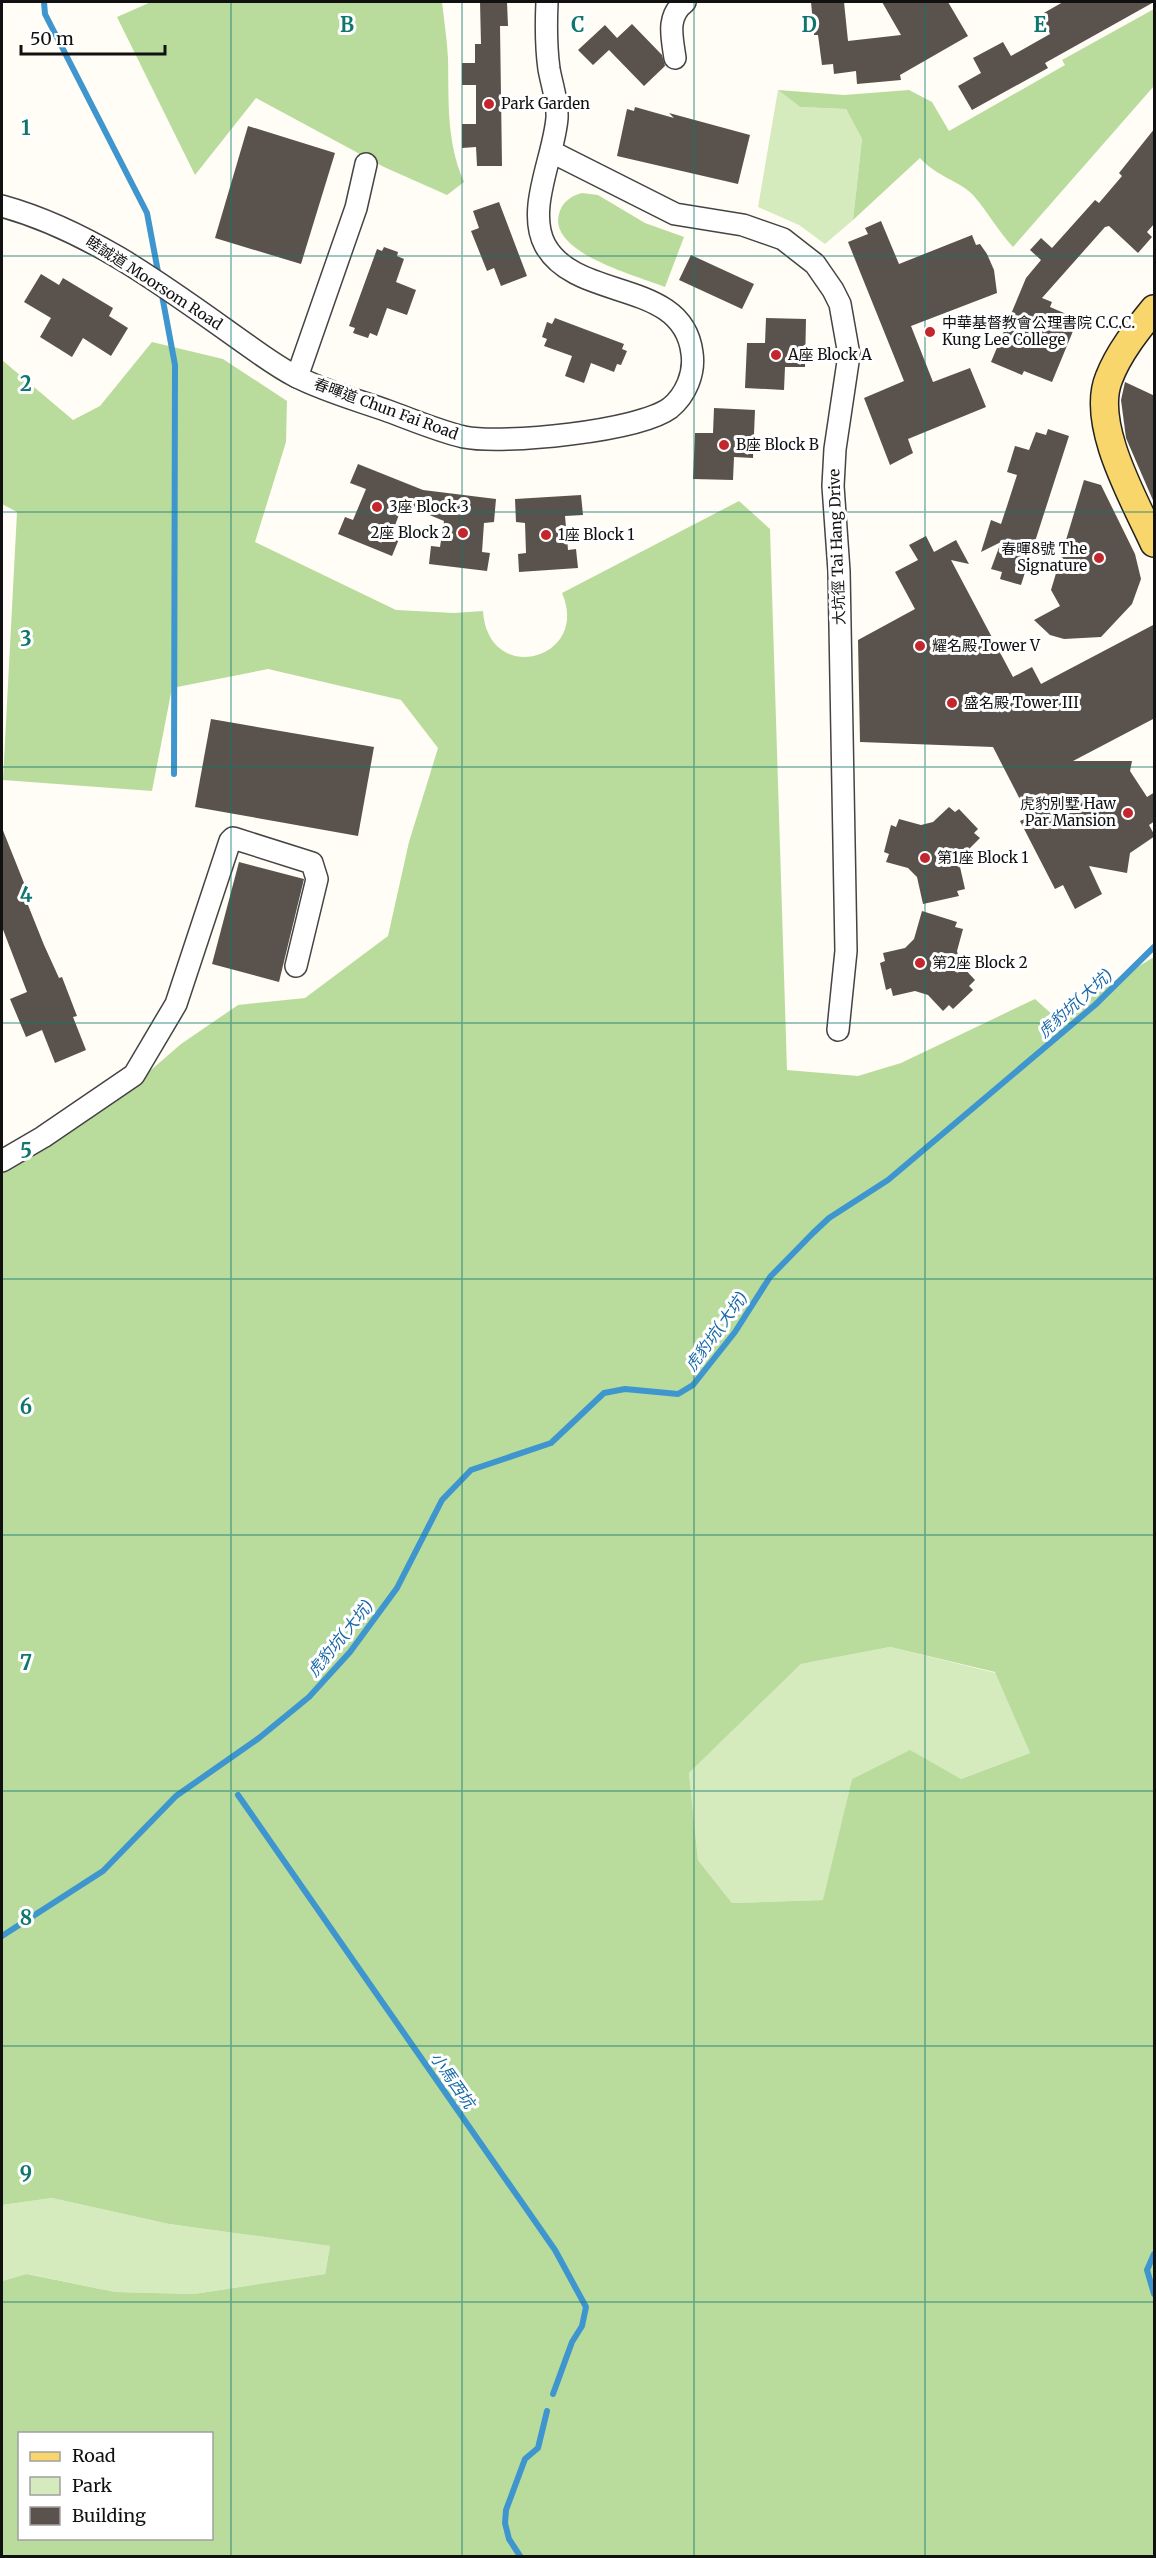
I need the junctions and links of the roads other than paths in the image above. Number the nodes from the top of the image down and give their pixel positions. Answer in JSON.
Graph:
{"nodes":[{"id":1,"x":547,"y":2,"type":"edge"},
{"id":2,"x":685,"y":2,"type":"edge"},
{"id":3,"x":675,"y":58,"type":"dead end"},
{"id":4,"x":552,"y":152,"type":"junction"},
{"id":5,"x":366,"y":164,"type":"dead end"},
{"id":6,"x":2,"y":206,"type":"edge"},
{"id":7,"x":1155,"y":309,"type":"edge"},
{"id":8,"x":297,"y":377,"type":"junction"},
{"id":9,"x":1155,"y":543,"type":"edge"},
{"id":10,"x":297,"y":966,"type":"dead end"},
{"id":11,"x":838,"y":1030,"type":"dead end"},
{"id":12,"x":2,"y":1161,"type":"edge"}],
"edges":[{"from":1,"to":4,"type":"street"},
{"from":2,"to":3,"type":"street"},
{"from":4,"to":8,"type":"street","name":"春暉道 Chun Fai Road"},
{"from":4,"to":11,"type":"street","name":"大坑徑 Tai Hang Drive"},
{"from":5,"to":8,"type":"street","name":"春暉道 Chun Fai Road"},
{"from":6,"to":8,"type":"street","name":"睦誠道 Moorsom Road"},
{"from":7,"to":9,"type":"main road"},
{"from":10,"to":12,"type":"street"}]}
